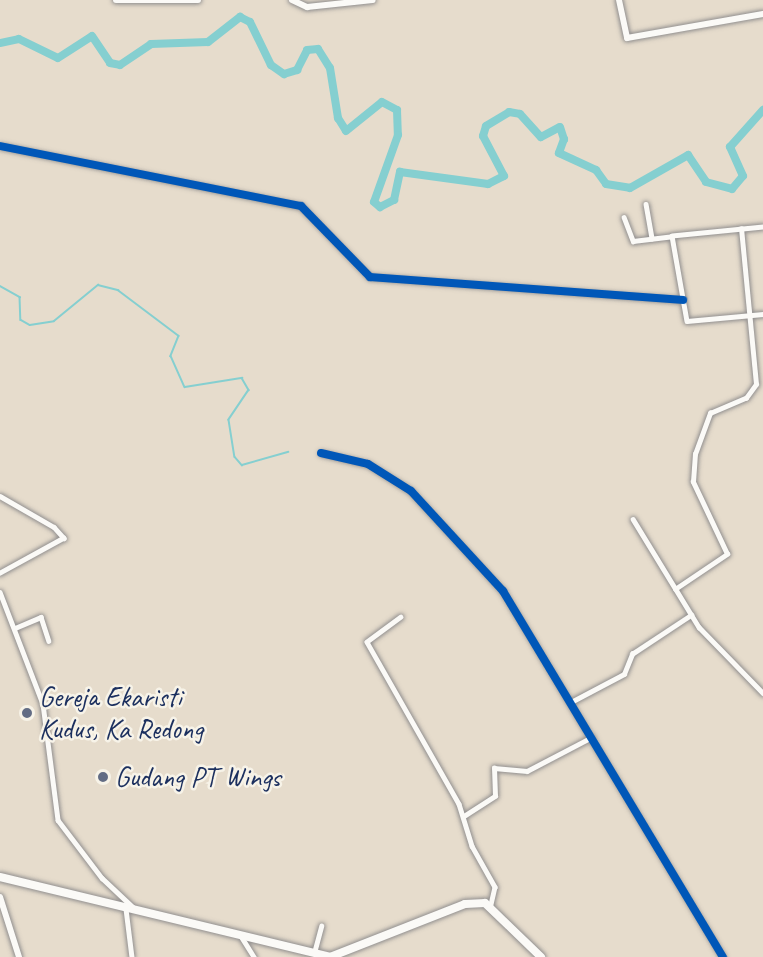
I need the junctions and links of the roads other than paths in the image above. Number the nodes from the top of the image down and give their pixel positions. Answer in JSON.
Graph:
{"nodes":[{"id":1,"x":116,"y":0,"type":"edge"},
{"id":2,"x":198,"y":0,"type":"edge"},
{"id":3,"x":292,"y":0,"type":"edge"},
{"id":4,"x":373,"y":0,"type":"edge"},
{"id":5,"x":619,"y":0,"type":"edge"},
{"id":6,"x":763,"y":14,"type":"edge"},
{"id":7,"x":0,"y":146,"type":"edge"},
{"id":8,"x":646,"y":204,"type":"dead end"},
{"id":9,"x":624,"y":218,"type":"dead end"},
{"id":10,"x":763,"y":227,"type":"edge"},
{"id":11,"x":741,"y":229,"type":"junction"},
{"id":12,"x":672,"y":236,"type":"junction"},
{"id":13,"x":652,"y":238,"type":"junction"},
{"id":14,"x":683,"y":300,"type":"junction"},
{"id":15,"x":763,"y":314,"type":"edge"},
{"id":16,"x":750,"y":316,"type":"junction"},
{"id":17,"x":321,"y":453,"type":"dead end"},
{"id":18,"x":0,"y":496,"type":"edge"},
{"id":19,"x":633,"y":519,"type":"dead end"},
{"id":20,"x":0,"y":573,"type":"edge"},
{"id":21,"x":675,"y":589,"type":"junction"},
{"id":22,"x":0,"y":592,"type":"edge"},
{"id":23,"x":691,"y":615,"type":"junction"},
{"id":24,"x":401,"y":617,"type":"dead end"},
{"id":25,"x":15,"y":628,"type":"junction"},
{"id":26,"x":49,"y":641,"type":"dead end"},
{"id":27,"x":763,"y":693,"type":"edge"},
{"id":28,"x":571,"y":702,"type":"junction"},
{"id":29,"x":592,"y":737,"type":"junction"},
{"id":30,"x":464,"y":816,"type":"junction"},
{"id":31,"x":0,"y":877,"type":"edge"},
{"id":32,"x":0,"y":897,"type":"edge"},
{"id":33,"x":491,"y":905,"type":"junction"},
{"id":34,"x":126,"y":909,"type":"junction"},
{"id":35,"x":137,"y":911,"type":"junction"},
{"id":36,"x":321,"y":926,"type":"dead end"},
{"id":37,"x":241,"y":936,"type":"junction"},
{"id":38,"x":313,"y":956,"type":"edge"},
{"id":39,"x":538,"y":956,"type":"edge"},
{"id":40,"x":19,"y":957,"type":"edge"},
{"id":41,"x":132,"y":957,"type":"edge"},
{"id":42,"x":254,"y":957,"type":"edge"},
{"id":43,"x":336,"y":957,"type":"edge"},
{"id":44,"x":723,"y":957,"type":"edge"}],
"edges":[{"from":1,"to":2,"type":"street"},
{"from":3,"to":4,"type":"street"},
{"from":5,"to":6,"type":"street"},
{"from":7,"to":14,"type":"street"},
{"from":8,"to":13,"type":"street"},
{"from":9,"to":13,"type":"street"},
{"from":10,"to":11,"type":"street"},
{"from":11,"to":12,"type":"street"},
{"from":11,"to":16,"type":"street"},
{"from":12,"to":13,"type":"street"},
{"from":12,"to":14,"type":"street"},
{"from":14,"to":16,"type":"street"},
{"from":15,"to":16,"type":"street"},
{"from":16,"to":21,"type":"street"},
{"from":17,"to":28,"type":"street"},
{"from":18,"to":20,"type":"street"},
{"from":19,"to":21,"type":"street"},
{"from":21,"to":23,"type":"street"},
{"from":22,"to":25,"type":"street"},
{"from":23,"to":27,"type":"street"},
{"from":23,"to":28,"type":"street"},
{"from":24,"to":30,"type":"street"},
{"from":25,"to":26,"type":"street"},
{"from":25,"to":35,"type":"street"},
{"from":28,"to":29,"type":"street"},
{"from":29,"to":30,"type":"street"},
{"from":29,"to":44,"type":"street"},
{"from":30,"to":33,"type":"street"},
{"from":31,"to":34,"type":"highway"},
{"from":32,"to":40,"type":"street"},
{"from":33,"to":39,"type":"highway"},
{"from":33,"to":43,"type":"highway"},
{"from":34,"to":35,"type":"highway"},
{"from":34,"to":41,"type":"street"},
{"from":35,"to":37,"type":"highway"},
{"from":36,"to":38,"type":"street"},
{"from":37,"to":38,"type":"highway"},
{"from":37,"to":42,"type":"street"},
{"from":38,"to":43,"type":"highway"}]}
